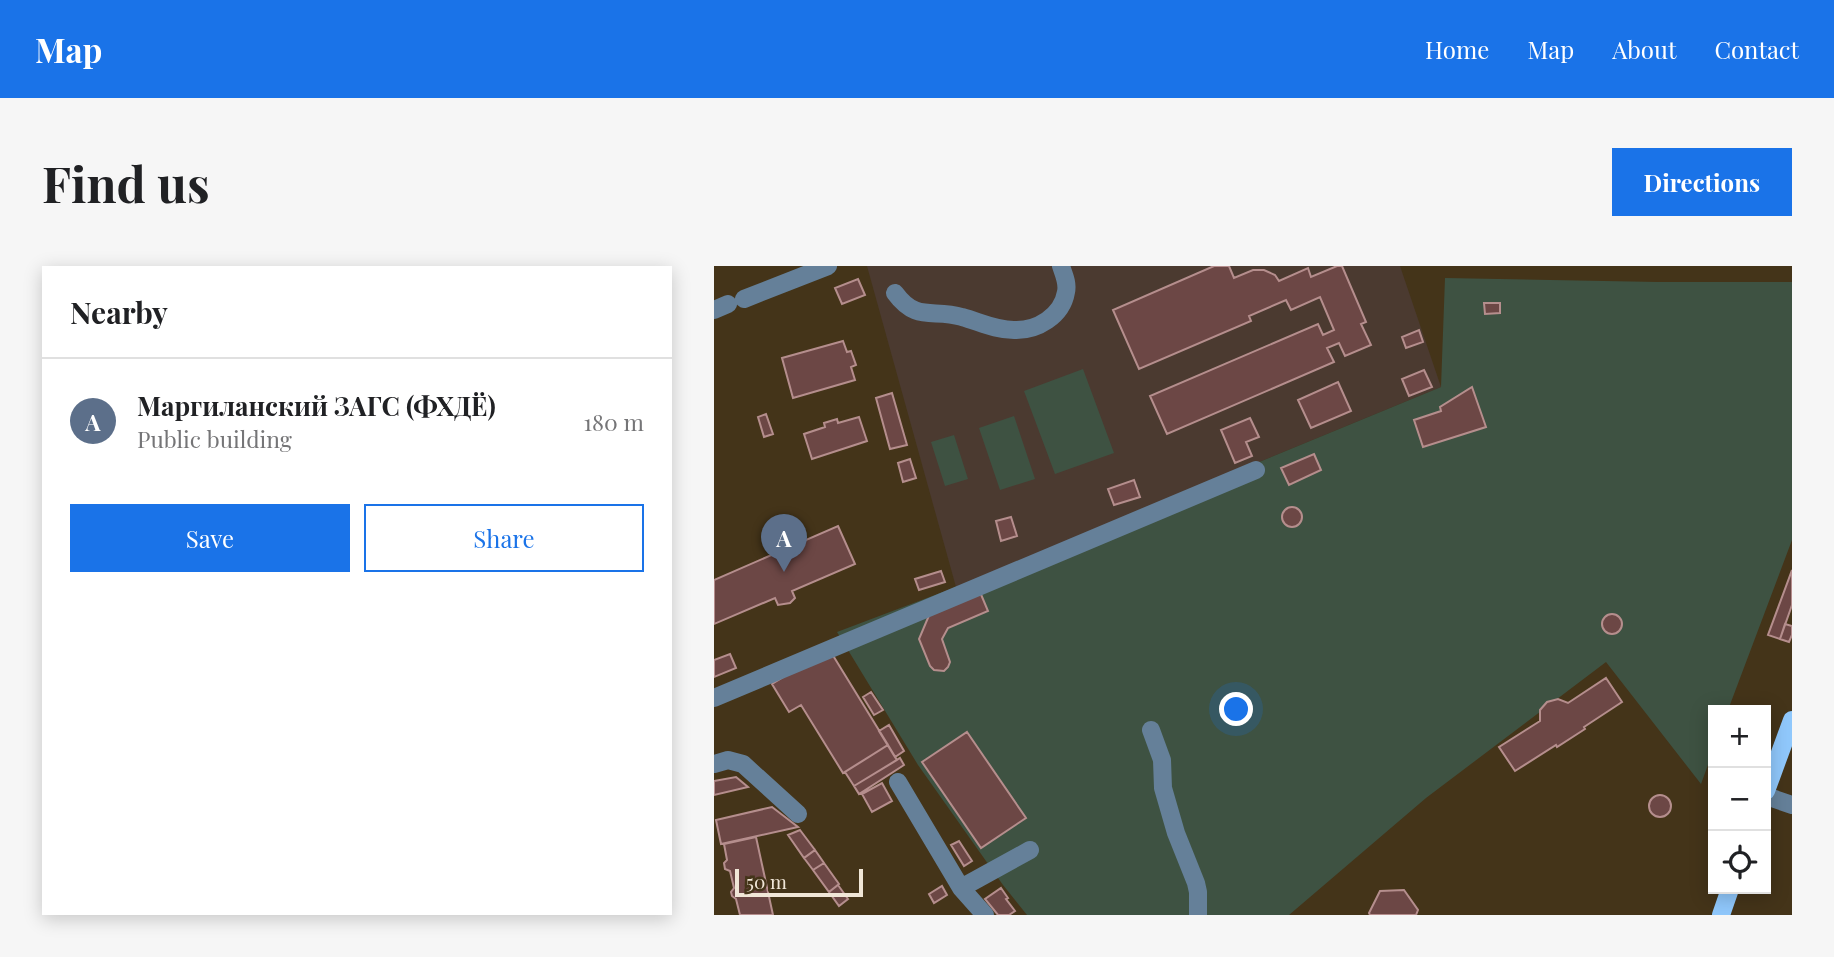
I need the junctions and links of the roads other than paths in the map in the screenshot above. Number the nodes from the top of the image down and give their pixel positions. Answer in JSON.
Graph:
{"nodes":[{"id":1,"x":828,"y":266,"type":"edge"},
{"id":2,"x":1061,"y":266,"type":"edge"},
{"id":3,"x":895,"y":293,"type":"dead end"},
{"id":4,"x":729,"y":304,"type":"edge"},
{"id":5,"x":1255,"y":470,"type":"dead end"},
{"id":6,"x":714,"y":698,"type":"edge"},
{"id":7,"x":1792,"y":720,"type":"edge"},
{"id":8,"x":1151,"y":730,"type":"dead end"},
{"id":9,"x":714,"y":764,"type":"edge"},
{"id":10,"x":1771,"y":780,"type":"edge"},
{"id":11,"x":898,"y":782,"type":"dead end"},
{"id":12,"x":1771,"y":796,"type":"edge"},
{"id":13,"x":1792,"y":805,"type":"edge"},
{"id":14,"x":798,"y":814,"type":"dead end"},
{"id":15,"x":1030,"y":850,"type":"dead end"},
{"id":16,"x":961,"y":888,"type":"junction"},
{"id":17,"x":1728,"y":894,"type":"edge"},
{"id":18,"x":985,"y":915,"type":"edge"},
{"id":19,"x":1198,"y":915,"type":"edge"},
{"id":20,"x":1721,"y":915,"type":"edge"}],
"edges":[{"from":1,"to":4,"type":"street"},
{"from":2,"to":3,"type":"street"},
{"from":5,"to":6,"type":"street"},
{"from":7,"to":10,"type":"main road"},
{"from":8,"to":19,"type":"street"},
{"from":9,"to":14,"type":"street"},
{"from":11,"to":16,"type":"street"},
{"from":12,"to":13,"type":"street"},
{"from":15,"to":16,"type":"street"},
{"from":16,"to":18,"type":"street"},
{"from":17,"to":20,"type":"main road"}]}
